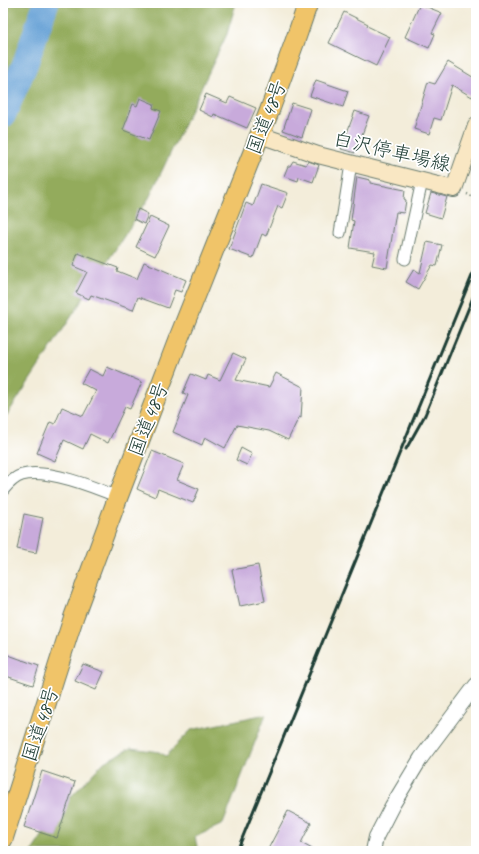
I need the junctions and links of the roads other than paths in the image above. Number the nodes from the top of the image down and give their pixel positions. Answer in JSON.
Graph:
{"nodes":[{"id":1,"x":308,"y":3,"type":"edge"},
{"id":2,"x":476,"y":126,"type":"edge"},
{"id":3,"x":260,"y":135,"type":"junction"},
{"id":4,"x":351,"y":164,"type":"junction"},
{"id":5,"x":422,"y":181,"type":"junction"},
{"id":6,"x":340,"y":233,"type":"dead end"},
{"id":7,"x":406,"y":259,"type":"dead end"},
{"id":8,"x":3,"y":490,"type":"edge"},
{"id":9,"x":118,"y":497,"type":"junction"},
{"id":10,"x":476,"y":685,"type":"edge"},
{"id":11,"x":3,"y":839,"type":"edge"},
{"id":12,"x":373,"y":851,"type":"edge"}],
"edges":[{"from":1,"to":3,"type":"highway","name":"国道48号"},
{"from":2,"to":5,"type":"main road","name":"白沢停車場線"},
{"from":3,"to":4,"type":"main road","name":"白沢停車場線"},
{"from":3,"to":9,"type":"highway","name":"国道48号"},
{"from":4,"to":5,"type":"main road","name":"白沢停車場線"},
{"from":4,"to":6,"type":"street"},
{"from":5,"to":7,"type":"street"},
{"from":8,"to":9,"type":"street"},
{"from":9,"to":11,"type":"highway","name":"国道48号"},
{"from":10,"to":12,"type":"street"}]}
